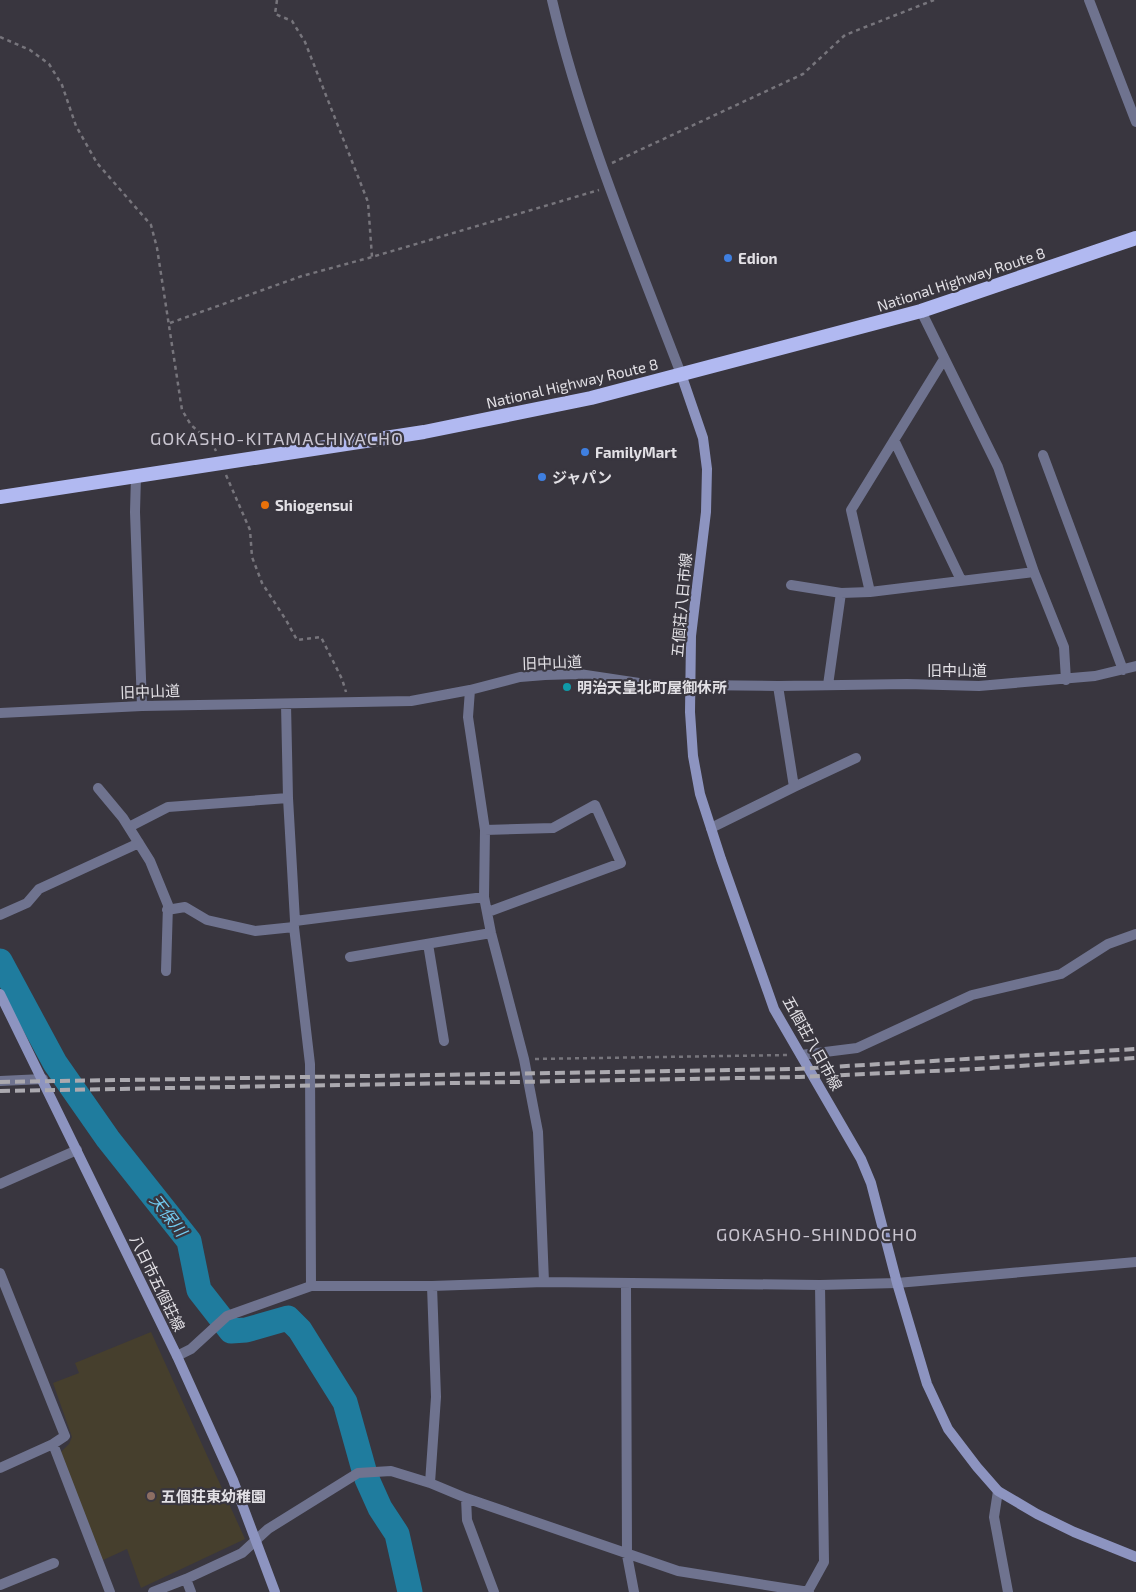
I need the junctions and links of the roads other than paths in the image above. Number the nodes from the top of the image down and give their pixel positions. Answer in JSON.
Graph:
{"nodes":[{"id":1,"x":552,"y":0,"type":"edge"},
{"id":2,"x":1089,"y":0,"type":"edge"},
{"id":3,"x":1136,"y":122,"type":"edge"},
{"id":4,"x":1136,"y":238,"type":"edge"},
{"id":5,"x":921,"y":311,"type":"junction"},
{"id":6,"x":944,"y":359,"type":"junction"},
{"id":7,"x":682,"y":374,"type":"junction"},
{"id":8,"x":894,"y":440,"type":"junction"},
{"id":9,"x":1044,"y":456,"type":"dead end"},
{"id":10,"x":136,"y":476,"type":"junction"},
{"id":11,"x":0,"y":497,"type":"edge"},
{"id":12,"x":1034,"y":572,"type":"junction"},
{"id":13,"x":960,"y":580,"type":"junction"},
{"id":14,"x":791,"y":585,"type":"dead end"},
{"id":15,"x":870,"y":592,"type":"junction"},
{"id":16,"x":841,"y":593,"type":"junction"},
{"id":17,"x":1136,"y":666,"type":"edge"},
{"id":18,"x":1123,"y":670,"type":"junction"},
{"id":19,"x":1066,"y":680,"type":"junction"},
{"id":20,"x":690,"y":685,"type":"junction"},
{"id":21,"x":828,"y":685,"type":"junction"},
{"id":22,"x":778,"y":686,"type":"junction"},
{"id":23,"x":470,"y":690,"type":"junction"},
{"id":24,"x":286,"y":704,"type":"junction"},
{"id":25,"x":142,"y":706,"type":"junction"},
{"id":26,"x":0,"y":713,"type":"edge"},
{"id":27,"x":856,"y":758,"type":"dead end"},
{"id":28,"x":794,"y":787,"type":"junction"},
{"id":29,"x":98,"y":788,"type":"dead end"},
{"id":30,"x":288,"y":798,"type":"junction"},
{"id":31,"x":129,"y":827,"type":"junction"},
{"id":32,"x":711,"y":828,"type":"junction"},
{"id":33,"x":485,"y":830,"type":"junction"},
{"id":34,"x":139,"y":843,"type":"junction"},
{"id":35,"x":484,"y":897,"type":"junction"},
{"id":36,"x":167,"y":910,"type":"junction"},
{"id":37,"x":488,"y":912,"type":"junction"},
{"id":38,"x":0,"y":915,"type":"edge"},
{"id":39,"x":294,"y":924,"type":"junction"},
{"id":40,"x":491,"y":933,"type":"junction"},
{"id":41,"x":1136,"y":934,"type":"edge"},
{"id":42,"x":428,"y":944,"type":"junction"},
{"id":43,"x":350,"y":957,"type":"dead end"},
{"id":44,"x":166,"y":971,"type":"dead end"},
{"id":45,"x":0,"y":994,"type":"edge"},
{"id":46,"x":444,"y":1041,"type":"dead end"},
{"id":47,"x":801,"y":1055,"type":"junction"},
{"id":48,"x":43,"y":1079,"type":"junction"},
{"id":49,"x":0,"y":1081,"type":"edge"},
{"id":50,"x":77,"y":1150,"type":"junction"},
{"id":51,"x":0,"y":1184,"type":"edge"},
{"id":52,"x":1136,"y":1262,"type":"edge"},
{"id":53,"x":0,"y":1273,"type":"edge"},
{"id":54,"x":544,"y":1282,"type":"junction"},
{"id":55,"x":897,"y":1283,"type":"junction"},
{"id":56,"x":626,"y":1284,"type":"junction"},
{"id":57,"x":820,"y":1285,"type":"junction"},
{"id":58,"x":311,"y":1286,"type":"junction"},
{"id":59,"x":432,"y":1286,"type":"junction"},
{"id":60,"x":177,"y":1356,"type":"junction"},
{"id":61,"x":53,"y":1444,"type":"junction"},
{"id":62,"x":0,"y":1468,"type":"edge"},
{"id":63,"x":430,"y":1483,"type":"junction"},
{"id":64,"x":998,"y":1490,"type":"junction"},
{"id":65,"x":466,"y":1498,"type":"junction"},
{"id":66,"x":255,"y":1541,"type":"junction"},
{"id":67,"x":627,"y":1555,"type":"junction"},
{"id":68,"x":1136,"y":1556,"type":"edge"},
{"id":69,"x":54,"y":1563,"type":"dead end"},
{"id":70,"x":186,"y":1580,"type":"junction"},
{"id":71,"x":0,"y":1585,"type":"edge"},
{"id":72,"x":110,"y":1592,"type":"edge"},
{"id":73,"x":153,"y":1592,"type":"edge"},
{"id":74,"x":191,"y":1592,"type":"edge"},
{"id":75,"x":275,"y":1592,"type":"edge"},
{"id":76,"x":494,"y":1592,"type":"edge"},
{"id":77,"x":634,"y":1592,"type":"edge"},
{"id":78,"x":809,"y":1592,"type":"edge"},
{"id":79,"x":1008,"y":1592,"type":"edge"}],
"edges":[{"from":1,"to":7,"type":"street"},
{"from":2,"to":3,"type":"street"},
{"from":4,"to":5,"type":"highway","name":"National Highway Route 8"},
{"from":5,"to":6,"type":"street"},
{"from":5,"to":7,"type":"highway","name":"National Highway Route 8"},
{"from":6,"to":8,"type":"street"},
{"from":6,"to":12,"type":"street"},
{"from":7,"to":10,"type":"highway","name":"National Highway Route 8"},
{"from":7,"to":20,"type":"main road","name":"五個荘八日市線"},
{"from":8,"to":13,"type":"street"},
{"from":8,"to":15,"type":"street"},
{"from":9,"to":18,"type":"street"},
{"from":10,"to":11,"type":"highway","name":"National Highway Route 8"},
{"from":10,"to":25,"type":"street"},
{"from":12,"to":13,"type":"street"},
{"from":12,"to":19,"type":"street"},
{"from":13,"to":15,"type":"street"},
{"from":14,"to":16,"type":"street"},
{"from":15,"to":16,"type":"street"},
{"from":16,"to":21,"type":"street"},
{"from":17,"to":18,"type":"street","name":"旧中山道"},
{"from":18,"to":19,"type":"street","name":"旧中山道"},
{"from":19,"to":21,"type":"street","name":"旧中山道"},
{"from":20,"to":22,"type":"street","name":"旧中山道"},
{"from":20,"to":23,"type":"street","name":"旧中山道"},
{"from":20,"to":32,"type":"main road","name":"五個荘八日市線"},
{"from":21,"to":22,"type":"street","name":"旧中山道"},
{"from":22,"to":28,"type":"street"},
{"from":23,"to":24,"type":"street","name":"旧中山道"},
{"from":23,"to":33,"type":"street"},
{"from":24,"to":25,"type":"street","name":"旧中山道"},
{"from":24,"to":30,"type":"street"},
{"from":25,"to":26,"type":"street","name":"旧中山道"},
{"from":27,"to":28,"type":"street"},
{"from":28,"to":32,"type":"street"},
{"from":29,"to":31,"type":"street"},
{"from":30,"to":31,"type":"street"},
{"from":30,"to":39,"type":"street"},
{"from":31,"to":34,"type":"street"},
{"from":32,"to":47,"type":"main road","name":"五個荘八日市線"},
{"from":33,"to":35,"type":"street"},
{"from":33,"to":37,"type":"street"},
{"from":34,"to":36,"type":"street"},
{"from":34,"to":38,"type":"street"},
{"from":35,"to":37,"type":"street"},
{"from":35,"to":39,"type":"street"},
{"from":36,"to":39,"type":"street"},
{"from":36,"to":44,"type":"street"},
{"from":37,"to":40,"type":"street"},
{"from":39,"to":58,"type":"street"},
{"from":40,"to":42,"type":"street"},
{"from":40,"to":54,"type":"street"},
{"from":41,"to":47,"type":"street"},
{"from":42,"to":43,"type":"street"},
{"from":42,"to":46,"type":"street"},
{"from":45,"to":48,"type":"main road","name":"八日市五個荘線"},
{"from":47,"to":55,"type":"main road","name":"五個荘八日市線"},
{"from":48,"to":49,"type":"street"},
{"from":48,"to":50,"type":"main road","name":"八日市五個荘線"},
{"from":50,"to":51,"type":"street"},
{"from":50,"to":60,"type":"main road","name":"八日市五個荘線"},
{"from":52,"to":55,"type":"street"},
{"from":53,"to":61,"type":"street"},
{"from":54,"to":56,"type":"street"},
{"from":54,"to":59,"type":"street"},
{"from":55,"to":57,"type":"street"},
{"from":55,"to":64,"type":"main road","name":"五個荘八日市線"},
{"from":56,"to":57,"type":"street"},
{"from":56,"to":67,"type":"street"},
{"from":57,"to":78,"type":"street"},
{"from":58,"to":59,"type":"street"},
{"from":58,"to":60,"type":"street"},
{"from":59,"to":63,"type":"street"},
{"from":60,"to":66,"type":"main road","name":"八日市五個荘線"},
{"from":61,"to":62,"type":"street"},
{"from":61,"to":72,"type":"street"},
{"from":63,"to":65,"type":"street"},
{"from":63,"to":66,"type":"street"},
{"from":64,"to":68,"type":"main road","name":"五個荘八日市線"},
{"from":64,"to":79,"type":"street"},
{"from":65,"to":67,"type":"street"},
{"from":65,"to":76,"type":"street"},
{"from":66,"to":70,"type":"street"},
{"from":66,"to":75,"type":"main road","name":"八日市五個荘線"},
{"from":67,"to":77,"type":"street"},
{"from":67,"to":78,"type":"street"},
{"from":69,"to":71,"type":"street"},
{"from":70,"to":73,"type":"street"},
{"from":70,"to":74,"type":"street"}]}
